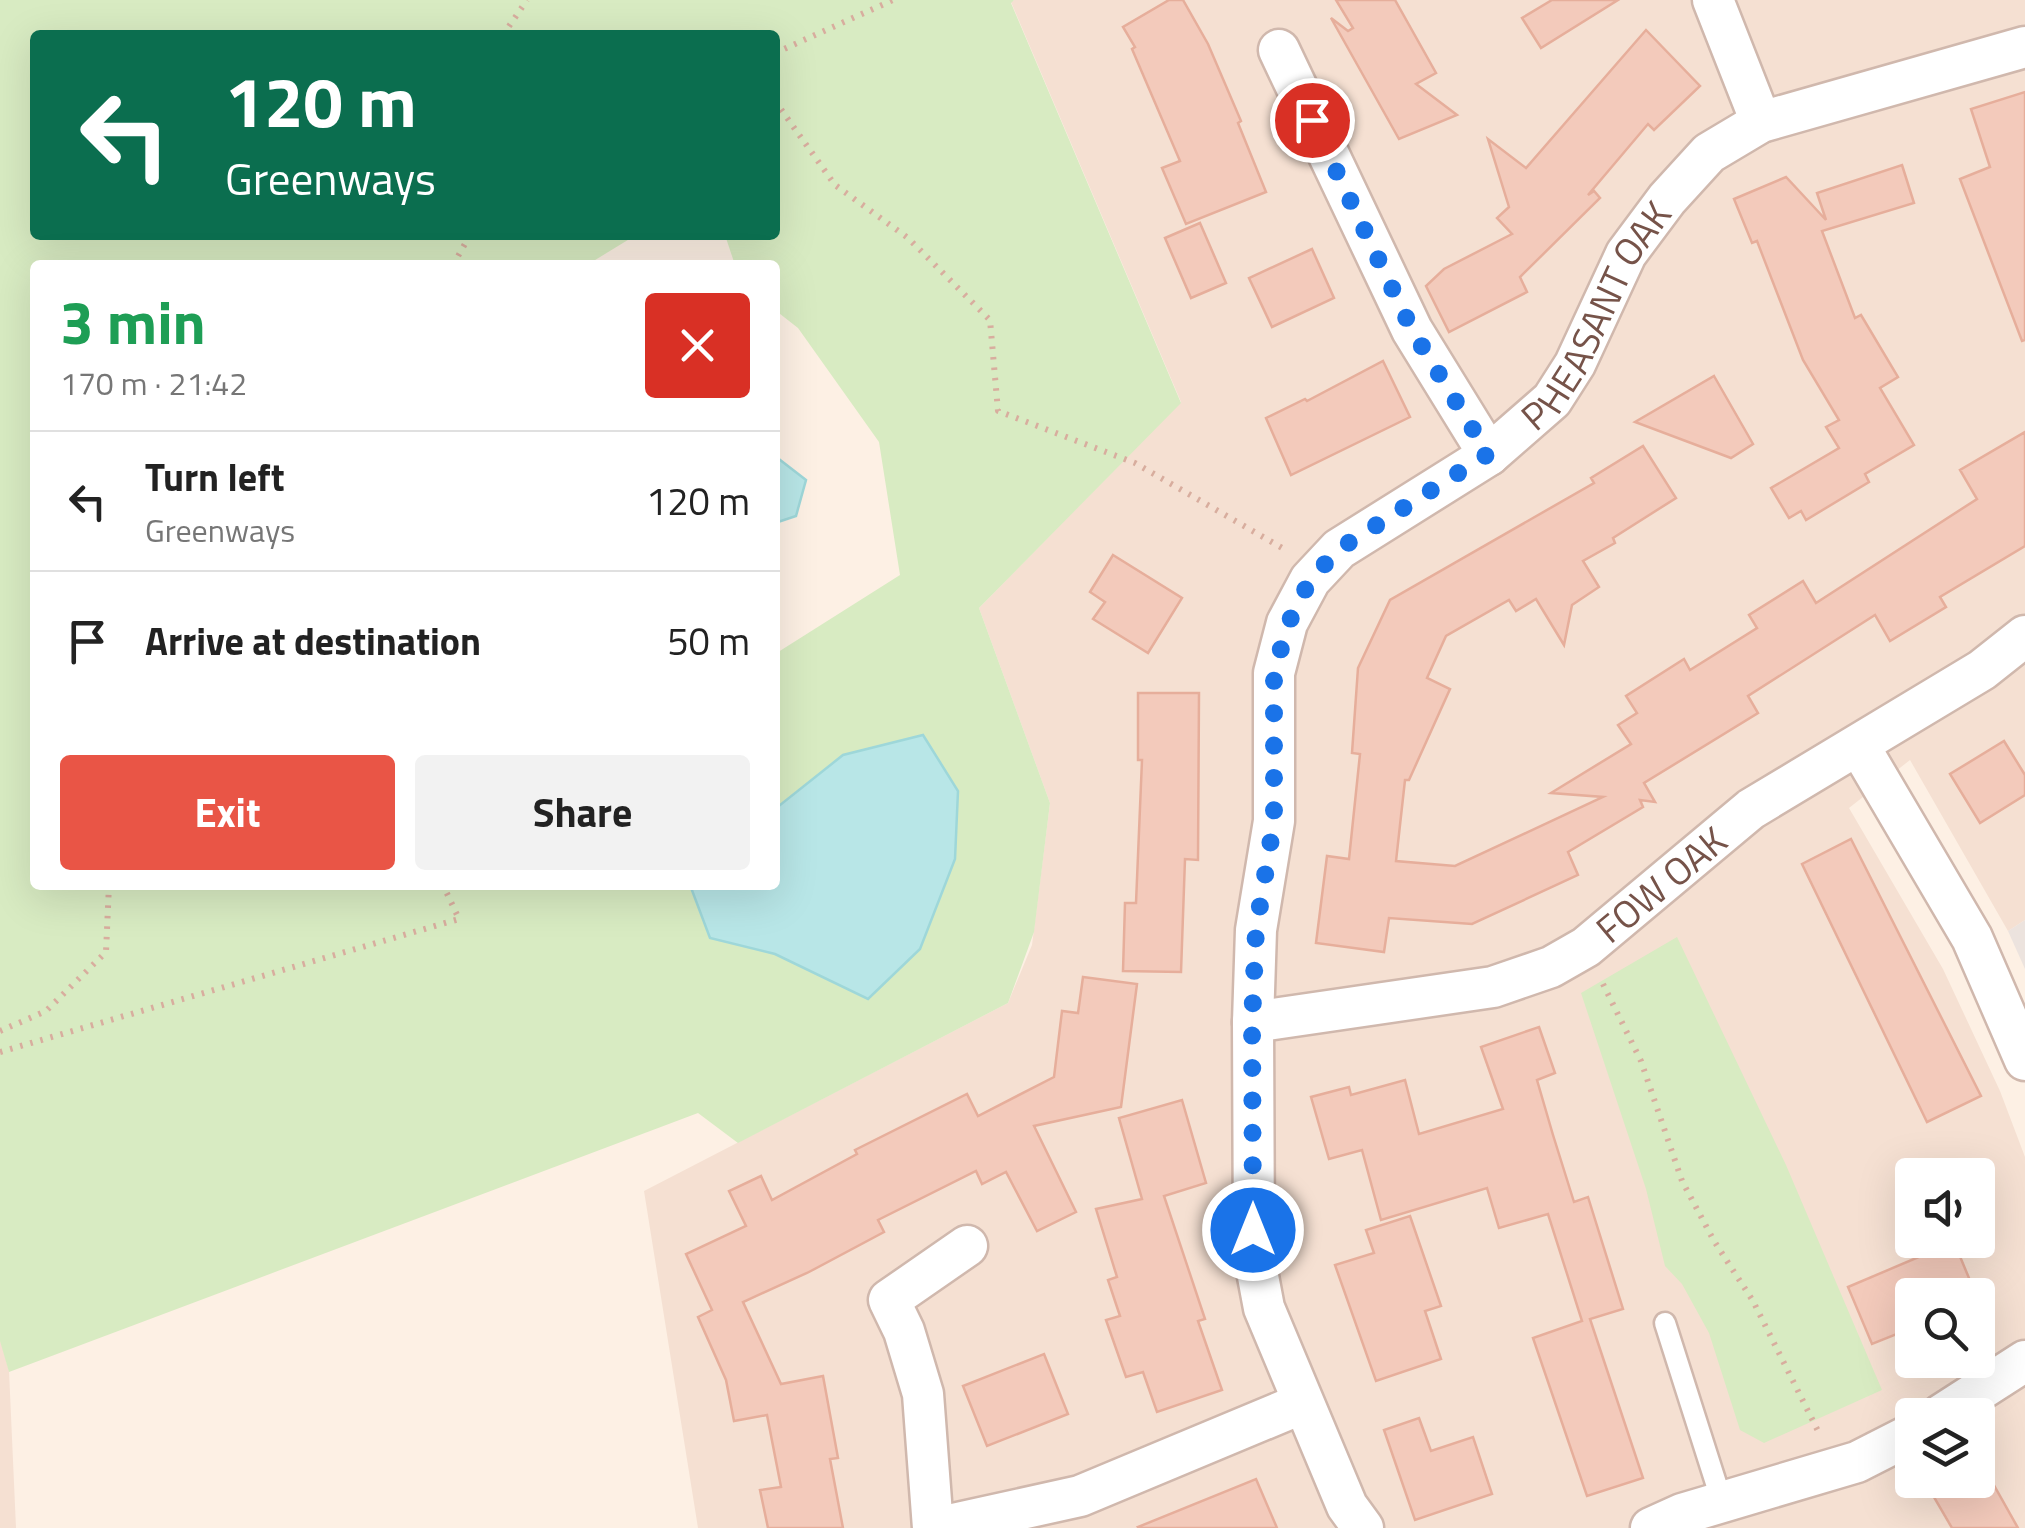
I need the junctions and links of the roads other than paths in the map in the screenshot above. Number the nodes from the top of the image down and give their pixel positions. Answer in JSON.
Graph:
{"nodes":[{"id":1,"x":1713,"y":0,"type":"edge"},
{"id":2,"x":2025,"y":47,"type":"edge"},
{"id":3,"x":1279,"y":50,"type":"dead end"},
{"id":4,"x":1761,"y":122,"type":"junction"},
{"id":5,"x":1488,"y":454,"type":"junction"},
{"id":6,"x":2025,"y":636,"type":"edge"},
{"id":7,"x":1859,"y":746,"type":"junction"},
{"id":8,"x":1252,"y":1022,"type":"junction"},
{"id":9,"x":2025,"y":1060,"type":"edge"},
{"id":10,"x":967,"y":1246,"type":"dead end"},
{"id":11,"x":1664,"y":1323,"type":"dead end"},
{"id":12,"x":2025,"y":1361,"type":"edge"},
{"id":13,"x":1967,"y":1398,"type":"edge"},
{"id":14,"x":1303,"y":1403,"type":"junction"},
{"id":15,"x":1895,"y":1443,"type":"edge"},
{"id":16,"x":1722,"y":1502,"type":"junction"},
{"id":17,"x":934,"y":1528,"type":"edge"},
{"id":18,"x":1363,"y":1528,"type":"edge"},
{"id":19,"x":1651,"y":1528,"type":"edge"}],
"edges":[{"from":1,"to":4,"type":"street"},
{"from":2,"to":4,"type":"street","name":"PHEASANT OAK"},
{"from":3,"to":5,"type":"street"},
{"from":4,"to":5,"type":"street","name":"PHEASANT OAK"},
{"from":5,"to":8,"type":"street","name":"PHEASANT OAK"},
{"from":6,"to":7,"type":"street","name":"FOW OAK"},
{"from":7,"to":8,"type":"street","name":"FOW OAK"},
{"from":7,"to":9,"type":"street"},
{"from":8,"to":14,"type":"street","name":"PHEASANT OAK"},
{"from":10,"to":17,"type":"street"},
{"from":11,"to":16,"type":"lane"},
{"from":12,"to":13,"type":"street"},
{"from":14,"to":17,"type":"street"},
{"from":14,"to":18,"type":"street","name":"PHEASANT OAK"},
{"from":15,"to":16,"type":"street"},
{"from":16,"to":19,"type":"street"}]}
